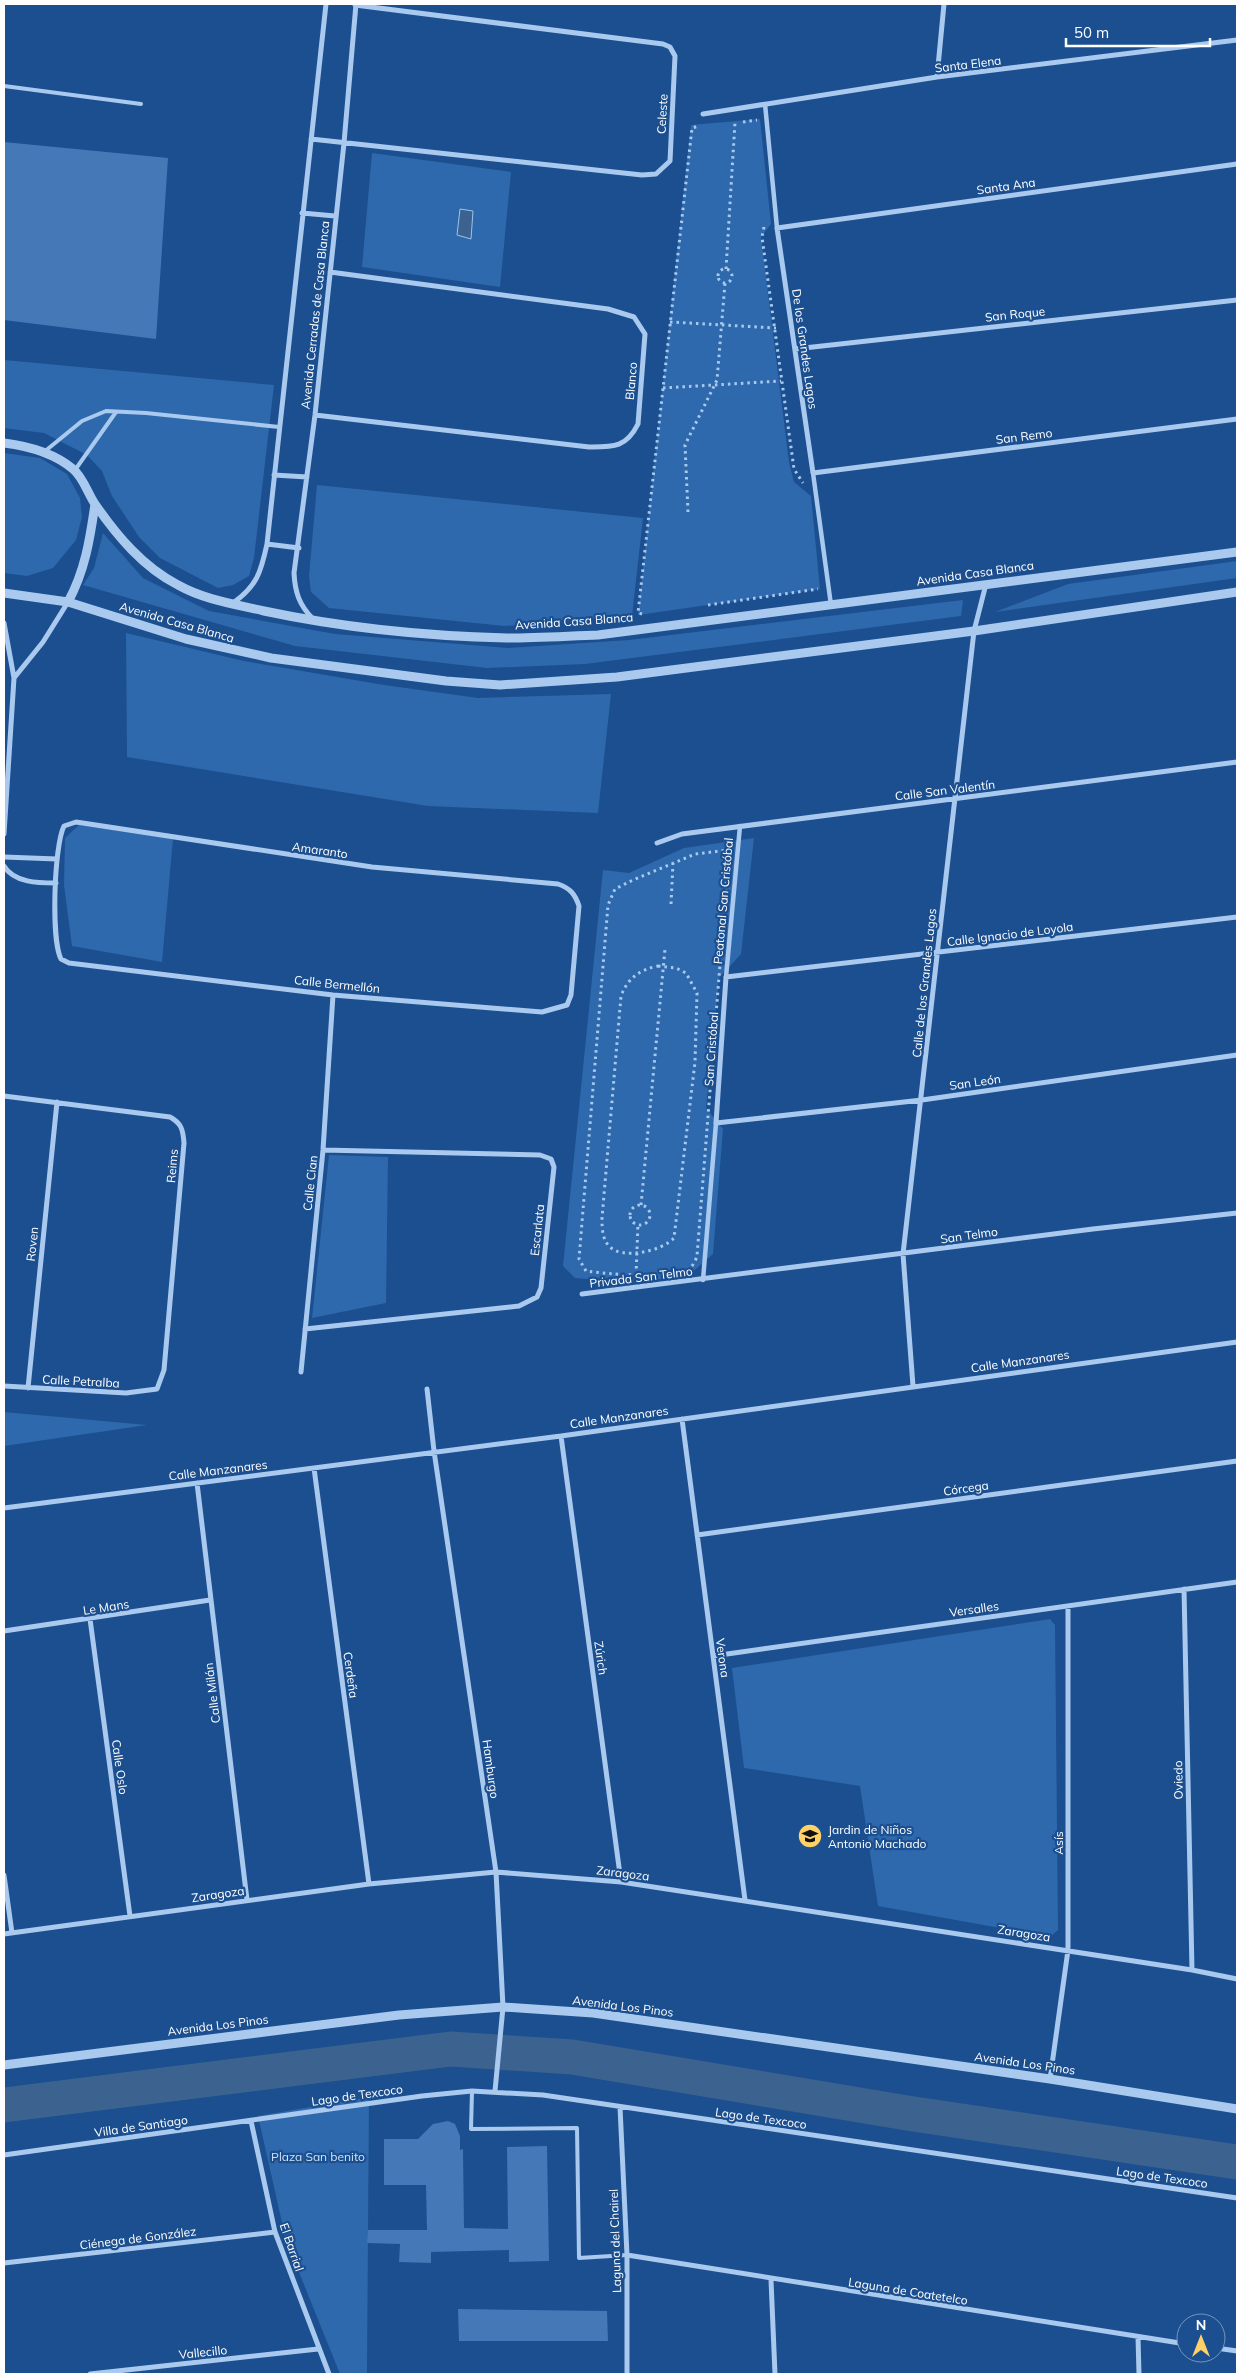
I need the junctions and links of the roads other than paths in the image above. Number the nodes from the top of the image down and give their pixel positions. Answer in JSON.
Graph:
{"nodes":[{"id":1,"x":326,"y":4,"type":"edge"},
{"id":2,"x":356,"y":4,"type":"edge"},
{"id":3,"x":944,"y":4,"type":"edge"},
{"id":4,"x":1237,"y":40,"type":"edge"},
{"id":5,"x":936,"y":77,"type":"junction"},
{"id":6,"x":4,"y":86,"type":"edge"},
{"id":7,"x":141,"y":104,"type":"dead end"},
{"id":8,"x":765,"y":104,"type":"junction"},
{"id":9,"x":703,"y":114,"type":"dead end"},
{"id":10,"x":311,"y":139,"type":"junction"},
{"id":11,"x":344,"y":143,"type":"junction"},
{"id":12,"x":1237,"y":164,"type":"edge"},
{"id":13,"x":302,"y":213,"type":"junction"},
{"id":14,"x":335,"y":216,"type":"junction"},
{"id":15,"x":777,"y":228,"type":"junction"},
{"id":16,"x":330,"y":272,"type":"junction"},
{"id":17,"x":1237,"y":300,"type":"edge"},
{"id":18,"x":795,"y":349,"type":"junction"},
{"id":19,"x":116,"y":412,"type":"junction"},
{"id":20,"x":315,"y":414,"type":"junction"},
{"id":21,"x":1237,"y":419,"type":"edge"},
{"id":22,"x":278,"y":427,"type":"junction"},
{"id":23,"x":4,"y":443,"type":"edge"},
{"id":24,"x":44,"y":452,"type":"junction"},
{"id":25,"x":75,"y":470,"type":"junction"},
{"id":26,"x":813,"y":473,"type":"junction"},
{"id":27,"x":274,"y":474,"type":"junction"},
{"id":28,"x":307,"y":477,"type":"junction"},
{"id":29,"x":95,"y":504,"type":"junction"},
{"id":30,"x":267,"y":544,"type":"junction"},
{"id":31,"x":299,"y":548,"type":"junction"},
{"id":32,"x":1237,"y":552,"type":"edge"},
{"id":33,"x":986,"y":584,"type":"junction"},
{"id":34,"x":1237,"y":592,"type":"edge"},
{"id":35,"x":4,"y":593,"type":"edge"},
{"id":36,"x":68,"y":602,"type":"junction"},
{"id":37,"x":233,"y":604,"type":"junction"},
{"id":38,"x":831,"y":606,"type":"junction"},
{"id":39,"x":315,"y":622,"type":"junction"},
{"id":40,"x":4,"y":623,"type":"edge"},
{"id":41,"x":974,"y":631,"type":"junction"},
{"id":42,"x":14,"y":678,"type":"junction"},
{"id":43,"x":6,"y":756,"type":"edge"},
{"id":44,"x":1237,"y":762,"type":"edge"},
{"id":45,"x":5,"y":791,"type":"edge"},
{"id":46,"x":954,"y":799,"type":"junction"},
{"id":47,"x":69,"y":823,"type":"joint"},
{"id":48,"x":740,"y":826,"type":"junction"},
{"id":49,"x":4,"y":834,"type":"edge"},
{"id":50,"x":657,"y":842,"type":"dead end"},
{"id":51,"x":4,"y":857,"type":"edge"},
{"id":52,"x":57,"y":860,"type":"junction"},
{"id":53,"x":4,"y":866,"type":"edge"},
{"id":54,"x":56,"y":883,"type":"junction"},
{"id":55,"x":568,"y":888,"type":"joint"},
{"id":56,"x":1237,"y":917,"type":"edge"},
{"id":57,"x":937,"y":953,"type":"junction"},
{"id":58,"x":726,"y":977,"type":"junction"},
{"id":59,"x":333,"y":995,"type":"junction"},
{"id":60,"x":1237,"y":1055,"type":"edge"},
{"id":61,"x":4,"y":1096,"type":"edge"},
{"id":62,"x":922,"y":1100,"type":"junction"},
{"id":63,"x":56,"y":1102,"type":"junction"},
{"id":64,"x":716,"y":1123,"type":"junction"},
{"id":65,"x":323,"y":1150,"type":"junction"},
{"id":66,"x":1237,"y":1213,"type":"edge"},
{"id":67,"x":903,"y":1254,"type":"junction"},
{"id":68,"x":703,"y":1280,"type":"junction"},
{"id":69,"x":582,"y":1294,"type":"dead end"},
{"id":70,"x":305,"y":1329,"type":"junction"},
{"id":71,"x":1237,"y":1342,"type":"edge"},
{"id":72,"x":300,"y":1372,"type":"dead end"},
{"id":73,"x":4,"y":1386,"type":"edge"},
{"id":74,"x":913,"y":1386,"type":"junction"},
{"id":75,"x":28,"y":1388,"type":"junction"},
{"id":76,"x":157,"y":1389,"type":"joint"},
{"id":77,"x":427,"y":1389,"type":"dead end"},
{"id":78,"x":682,"y":1419,"type":"junction"},
{"id":79,"x":561,"y":1436,"type":"junction"},
{"id":80,"x":434,"y":1451,"type":"junction"},
{"id":81,"x":1237,"y":1460,"type":"edge"},
{"id":82,"x":314,"y":1468,"type":"junction"},
{"id":83,"x":197,"y":1483,"type":"junction"},
{"id":84,"x":4,"y":1508,"type":"edge"},
{"id":85,"x":697,"y":1535,"type":"junction"},
{"id":86,"x":1237,"y":1582,"type":"edge"},
{"id":87,"x":1184,"y":1590,"type":"junction"},
{"id":88,"x":210,"y":1600,"type":"junction"},
{"id":89,"x":1068,"y":1606,"type":"junction"},
{"id":90,"x":90,"y":1620,"type":"junction"},
{"id":91,"x":4,"y":1631,"type":"edge"},
{"id":92,"x":713,"y":1656,"type":"junction"},
{"id":93,"x":496,"y":1872,"type":"junction"},
{"id":94,"x":4,"y":1875,"type":"edge"},
{"id":95,"x":621,"y":1882,"type":"junction"},
{"id":96,"x":369,"y":1884,"type":"junction"},
{"id":97,"x":247,"y":1900,"type":"junction"},
{"id":98,"x":746,"y":1900,"type":"junction"},
{"id":99,"x":130,"y":1916,"type":"junction"},
{"id":100,"x":12,"y":1933,"type":"junction"},
{"id":101,"x":4,"y":1934,"type":"edge"},
{"id":102,"x":1068,"y":1950,"type":"junction"},
{"id":103,"x":1192,"y":1970,"type":"junction"},
{"id":104,"x":1237,"y":1979,"type":"edge"},
{"id":105,"x":504,"y":2007,"type":"junction"},
{"id":106,"x":4,"y":2065,"type":"edge"},
{"id":107,"x":1050,"y":2079,"type":"junction"},
{"id":108,"x":472,"y":2091,"type":"junction"},
{"id":109,"x":495,"y":2091,"type":"junction"},
{"id":110,"x":620,"y":2107,"type":"junction"},
{"id":111,"x":1237,"y":2109,"type":"edge"},
{"id":112,"x":281,"y":2116,"type":"joint"},
{"id":113,"x":251,"y":2121,"type":"junction"},
{"id":114,"x":4,"y":2155,"type":"edge"},
{"id":115,"x":1237,"y":2198,"type":"edge"},
{"id":116,"x":275,"y":2232,"type":"junction"},
{"id":117,"x":627,"y":2255,"type":"junction"},
{"id":118,"x":4,"y":2263,"type":"edge"},
{"id":119,"x":771,"y":2280,"type":"junction"},
{"id":120,"x":1138,"y":2337,"type":"junction"},
{"id":121,"x":1176,"y":2343,"type":"edge"},
{"id":122,"x":318,"y":2349,"type":"junction"},
{"id":123,"x":90,"y":2374,"type":"edge"},
{"id":124,"x":329,"y":2374,"type":"edge"},
{"id":125,"x":627,"y":2374,"type":"edge"},
{"id":126,"x":775,"y":2374,"type":"edge"},
{"id":127,"x":1139,"y":2374,"type":"edge"}],
"edges":[{"from":1,"to":10,"type":"street","name":"Avenida Cerradas de Casa Blanca"},
{"from":2,"to":11,"type":"street","name":"Avenida Cerradas de Casa Blanca"},
{"from":2,"to":11,"type":"street","name":"Celeste"},
{"from":3,"to":5,"type":"street"},
{"from":4,"to":5,"type":"street","name":"Santa Elena"},
{"from":5,"to":8,"type":"street","name":"Santa Elena"},
{"from":6,"to":7,"type":"lane"},
{"from":8,"to":9,"type":"street","name":"Santa Elena"},
{"from":8,"to":15,"type":"street"},
{"from":10,"to":11,"type":"street"},
{"from":10,"to":13,"type":"street","name":"Avenida Cerradas de Casa Blanca"},
{"from":11,"to":14,"type":"street","name":"Avenida Cerradas de Casa Blanca"},
{"from":12,"to":15,"type":"street","name":"Santa Ana"},
{"from":13,"to":14,"type":"street"},
{"from":13,"to":22,"type":"street","name":"Avenida Cerradas de Casa Blanca"},
{"from":14,"to":16,"type":"street","name":"Avenida Cerradas de Casa Blanca"},
{"from":15,"to":18,"type":"street","name":"De los Grandes Lagos"},
{"from":16,"to":20,"type":"street","name":"Avenida Cerradas de Casa Blanca"},
{"from":16,"to":20,"type":"street","name":"Blanco"},
{"from":17,"to":18,"type":"street","name":"San Roque"},
{"from":18,"to":26,"type":"street","name":"De los Grandes Lagos"},
{"from":19,"to":22,"type":"lane"},
{"from":19,"to":24,"type":"lane"},
{"from":19,"to":25,"type":"lane"},
{"from":20,"to":28,"type":"street","name":"Avenida Cerradas de Casa Blanca"},
{"from":21,"to":26,"type":"street","name":"San Remo"},
{"from":22,"to":27,"type":"street","name":"Avenida Cerradas de Casa Blanca"},
{"from":23,"to":24,"type":"street","name":"Avenida Casa Blanca"},
{"from":24,"to":25,"type":"street","name":"Avenida Casa Blanca"},
{"from":25,"to":29,"type":"street","name":"Avenida Casa Blanca"},
{"from":26,"to":38,"type":"street"},
{"from":27,"to":28,"type":"street"},
{"from":27,"to":30,"type":"street","name":"Avenida Cerradas de Casa Blanca"},
{"from":28,"to":31,"type":"street","name":"Avenida Cerradas de Casa Blanca"},
{"from":29,"to":36,"type":"street"},
{"from":29,"to":37,"type":"street","name":"Avenida Casa Blanca"},
{"from":30,"to":31,"type":"street"},
{"from":30,"to":37,"type":"street","name":"Avenida Cerradas de Casa Blanca"},
{"from":31,"to":39,"type":"street","name":"Avenida Cerradas de Casa Blanca"},
{"from":32,"to":33,"type":"street","name":"Avenida Casa Blanca"},
{"from":33,"to":38,"type":"street","name":"Avenida Casa Blanca"},
{"from":33,"to":41,"type":"street","name":"Calle de los Grandes Lagos"},
{"from":34,"to":41,"type":"street","name":"Avenida Casa Blanca"},
{"from":35,"to":36,"type":"street","name":"Avenida Casa Blanca"},
{"from":36,"to":41,"type":"street","name":"Avenida Casa Blanca"},
{"from":36,"to":42,"type":"street"},
{"from":37,"to":39,"type":"street","name":"Avenida Casa Blanca"},
{"from":38,"to":39,"type":"street","name":"Avenida Casa Blanca"},
{"from":40,"to":42,"type":"street"},
{"from":41,"to":46,"type":"street","name":"Calle de los Grandes Lagos"},
{"from":42,"to":43,"type":"street"},
{"from":43,"to":45,"type":"street"},
{"from":44,"to":46,"type":"street","name":"Calle San Valentín"},
{"from":45,"to":49,"type":"street"},
{"from":46,"to":48,"type":"street","name":"Calle San Valentín"},
{"from":46,"to":57,"type":"street","name":"Calle de los Grandes Lagos"},
{"from":47,"to":52,"type":"street","name":"Calle Bermellón"},
{"from":47,"to":55,"type":"street","name":"Amaranto"},
{"from":48,"to":50,"type":"street","name":"Calle San Valentín"},
{"from":48,"to":58,"type":"street","name":"Peatonal San Cristóbal"},
{"from":51,"to":52,"type":"street"},
{"from":52,"to":54,"type":"street","name":"Calle Bermellón"},
{"from":53,"to":54,"type":"street"},
{"from":54,"to":59,"type":"street","name":"Calle Bermellón"},
{"from":55,"to":59,"type":"street","name":"Calle Bermellón"},
{"from":56,"to":57,"type":"street","name":"Calle Ignacio de Loyola"},
{"from":57,"to":58,"type":"street","name":"Calle Ignacio de Loyola"},
{"from":57,"to":62,"type":"street","name":"Calle de los Grandes Lagos"},
{"from":58,"to":64,"type":"street","name":"San Cristóbal"},
{"from":59,"to":65,"type":"street","name":"Calle Cian"},
{"from":60,"to":62,"type":"street","name":"San León"},
{"from":61,"to":63,"type":"street","name":"Reims"},
{"from":62,"to":64,"type":"street","name":"San León"},
{"from":62,"to":67,"type":"street","name":"Calle de los Grandes Lagos"},
{"from":63,"to":75,"type":"street","name":"Roven"},
{"from":63,"to":76,"type":"street","name":"Reims"},
{"from":64,"to":68,"type":"street"},
{"from":65,"to":70,"type":"street","name":"Calle Cian"},
{"from":65,"to":70,"type":"street","name":"Escarlata"},
{"from":66,"to":67,"type":"street","name":"San Telmo"},
{"from":67,"to":68,"type":"street","name":"San Telmo"},
{"from":67,"to":74,"type":"street","name":"Calle de los Grandes Lagos"},
{"from":68,"to":69,"type":"street","name":"Privada San Telmo"},
{"from":70,"to":72,"type":"street","name":"Calle Cian"},
{"from":71,"to":74,"type":"street","name":"Calle Manzanares"},
{"from":73,"to":75,"type":"street","name":"Calle Petralba"},
{"from":74,"to":78,"type":"street","name":"Calle Manzanares"},
{"from":75,"to":76,"type":"street","name":"Calle Petralba"},
{"from":77,"to":80,"type":"street","name":"Hamburgo"},
{"from":78,"to":79,"type":"street","name":"Calle Manzanares"},
{"from":78,"to":85,"type":"street","name":"Verona"},
{"from":79,"to":80,"type":"street","name":"Calle Manzanares"},
{"from":79,"to":95,"type":"street","name":"Zúrich"},
{"from":80,"to":82,"type":"street","name":"Calle Manzanares"},
{"from":80,"to":93,"type":"street","name":"Hamburgo"},
{"from":81,"to":85,"type":"street","name":"Córcega"},
{"from":82,"to":83,"type":"street","name":"Calle Manzanares"},
{"from":82,"to":96,"type":"street","name":"Cerdeña"},
{"from":83,"to":84,"type":"street","name":"Calle Manzanares"},
{"from":83,"to":88,"type":"street","name":"Calle Milán"},
{"from":85,"to":92,"type":"street","name":"Verona"},
{"from":86,"to":87,"type":"street","name":"Versalles"},
{"from":87,"to":89,"type":"street","name":"Versalles"},
{"from":87,"to":103,"type":"street","name":"Oviedo"},
{"from":88,"to":90,"type":"street","name":"Le Mans"},
{"from":88,"to":97,"type":"street","name":"Calle Milán"},
{"from":89,"to":92,"type":"street","name":"Versalles"},
{"from":89,"to":102,"type":"street","name":"Asís"},
{"from":90,"to":91,"type":"street","name":"Le Mans"},
{"from":90,"to":99,"type":"street","name":"Calle Oslo"},
{"from":92,"to":98,"type":"street","name":"Verona"},
{"from":93,"to":95,"type":"street","name":"Zaragoza"},
{"from":93,"to":96,"type":"street","name":"Zaragoza"},
{"from":93,"to":105,"type":"street","name":"Hamburgo"},
{"from":94,"to":100,"type":"street"},
{"from":95,"to":98,"type":"street","name":"Zaragoza"},
{"from":96,"to":97,"type":"street","name":"Zaragoza"},
{"from":97,"to":99,"type":"street","name":"Zaragoza"},
{"from":98,"to":102,"type":"street","name":"Zaragoza"},
{"from":99,"to":100,"type":"street","name":"Zaragoza"},
{"from":100,"to":101,"type":"street","name":"Zaragoza"},
{"from":102,"to":103,"type":"street","name":"Zaragoza"},
{"from":102,"to":107,"type":"street","name":"Asís"},
{"from":103,"to":104,"type":"street","name":"Zaragoza"},
{"from":105,"to":106,"type":"street","name":"Avenida Los Pinos"},
{"from":105,"to":107,"type":"street","name":"Avenida Los Pinos"},
{"from":105,"to":109,"type":"street","name":"Hamburgo"},
{"from":107,"to":111,"type":"street","name":"Avenida Los Pinos"},
{"from":108,"to":109,"type":"street","name":"Lago de Texcoco"},
{"from":108,"to":112,"type":"street","name":"Lago de Texcoco"},
{"from":108,"to":117,"type":"lane"},
{"from":109,"to":110,"type":"street","name":"Lago de Texcoco"},
{"from":110,"to":115,"type":"street","name":"Lago de Texcoco"},
{"from":110,"to":117,"type":"street","name":"Laguna del Chairel"},
{"from":112,"to":113,"type":"street","name":"Villa de Santiago"},
{"from":113,"to":114,"type":"street","name":"Villa de Santiago"},
{"from":113,"to":116,"type":"street","name":"El Barrial"},
{"from":116,"to":118,"type":"street","name":"Ciénega de González"},
{"from":116,"to":122,"type":"street","name":"El Barrial"},
{"from":117,"to":119,"type":"street","name":"Laguna de Coatetelco"},
{"from":117,"to":125,"type":"street","name":"Laguna del Chairel"},
{"from":119,"to":120,"type":"street","name":"Laguna de Coatetelco"},
{"from":119,"to":126,"type":"street"},
{"from":120,"to":121,"type":"street","name":"Laguna de Coatetelco"},
{"from":120,"to":127,"type":"street"},
{"from":122,"to":123,"type":"street","name":"Vallecillo"},
{"from":122,"to":124,"type":"street","name":"El Barrial"}]}
